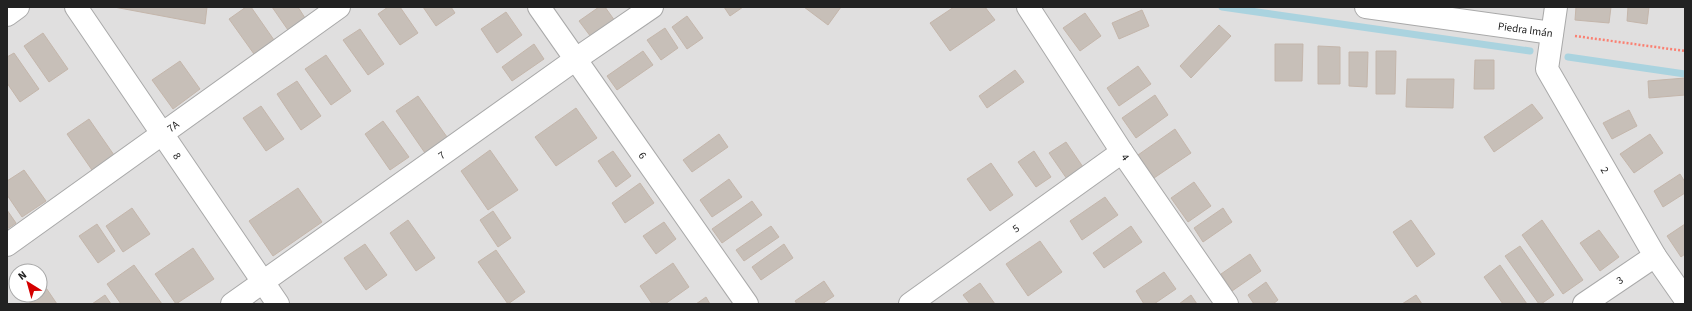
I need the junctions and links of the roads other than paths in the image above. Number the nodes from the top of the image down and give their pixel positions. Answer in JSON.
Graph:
{"nodes":[{"id":1,"x":18,"y":7,"type":"edge"},
{"id":2,"x":76,"y":7,"type":"edge"},
{"id":3,"x":339,"y":7,"type":"edge"},
{"id":4,"x":539,"y":7,"type":"edge"},
{"id":5,"x":652,"y":7,"type":"edge"},
{"id":6,"x":1028,"y":7,"type":"edge"},
{"id":7,"x":1366,"y":7,"type":"edge"},
{"id":8,"x":1556,"y":7,"type":"edge"},
{"id":9,"x":7,"y":15,"type":"edge"},
{"id":10,"x":1552,"y":33,"type":"junction"},
{"id":11,"x":576,"y":59,"type":"junction"},
{"id":12,"x":163,"y":133,"type":"junction"},
{"id":13,"x":1122,"y":152,"type":"junction"},
{"id":14,"x":7,"y":245,"type":"edge"},
{"id":15,"x":1655,"y":256,"type":"junction"},
{"id":16,"x":264,"y":282,"type":"junction"},
{"id":17,"x":1685,"y":300,"type":"edge"},
{"id":18,"x":232,"y":304,"type":"edge"},
{"id":19,"x":278,"y":304,"type":"edge"},
{"id":20,"x":747,"y":304,"type":"edge"},
{"id":21,"x":910,"y":304,"type":"edge"},
{"id":22,"x":1227,"y":304,"type":"edge"},
{"id":23,"x":1584,"y":304,"type":"edge"}],
"edges":[{"from":1,"to":9,"type":"street"},
{"from":2,"to":12,"type":"street","name":"8"},
{"from":3,"to":12,"type":"street","name":"7A"},
{"from":4,"to":11,"type":"street","name":"6"},
{"from":5,"to":11,"type":"street","name":"7"},
{"from":6,"to":13,"type":"street","name":"4"},
{"from":7,"to":10,"type":"street","name":"Piedra lmán"},
{"from":8,"to":10,"type":"street","name":"2"},
{"from":10,"to":15,"type":"street","name":"2"},
{"from":11,"to":16,"type":"street","name":"7"},
{"from":11,"to":20,"type":"street","name":"6"},
{"from":12,"to":14,"type":"street","name":"7A"},
{"from":12,"to":16,"type":"street","name":"8"},
{"from":13,"to":21,"type":"street","name":"5"},
{"from":13,"to":22,"type":"street","name":"4"},
{"from":15,"to":17,"type":"street","name":"2"},
{"from":15,"to":23,"type":"street","name":"3"},
{"from":16,"to":18,"type":"street","name":"7"},
{"from":16,"to":19,"type":"street","name":"8"}]}
